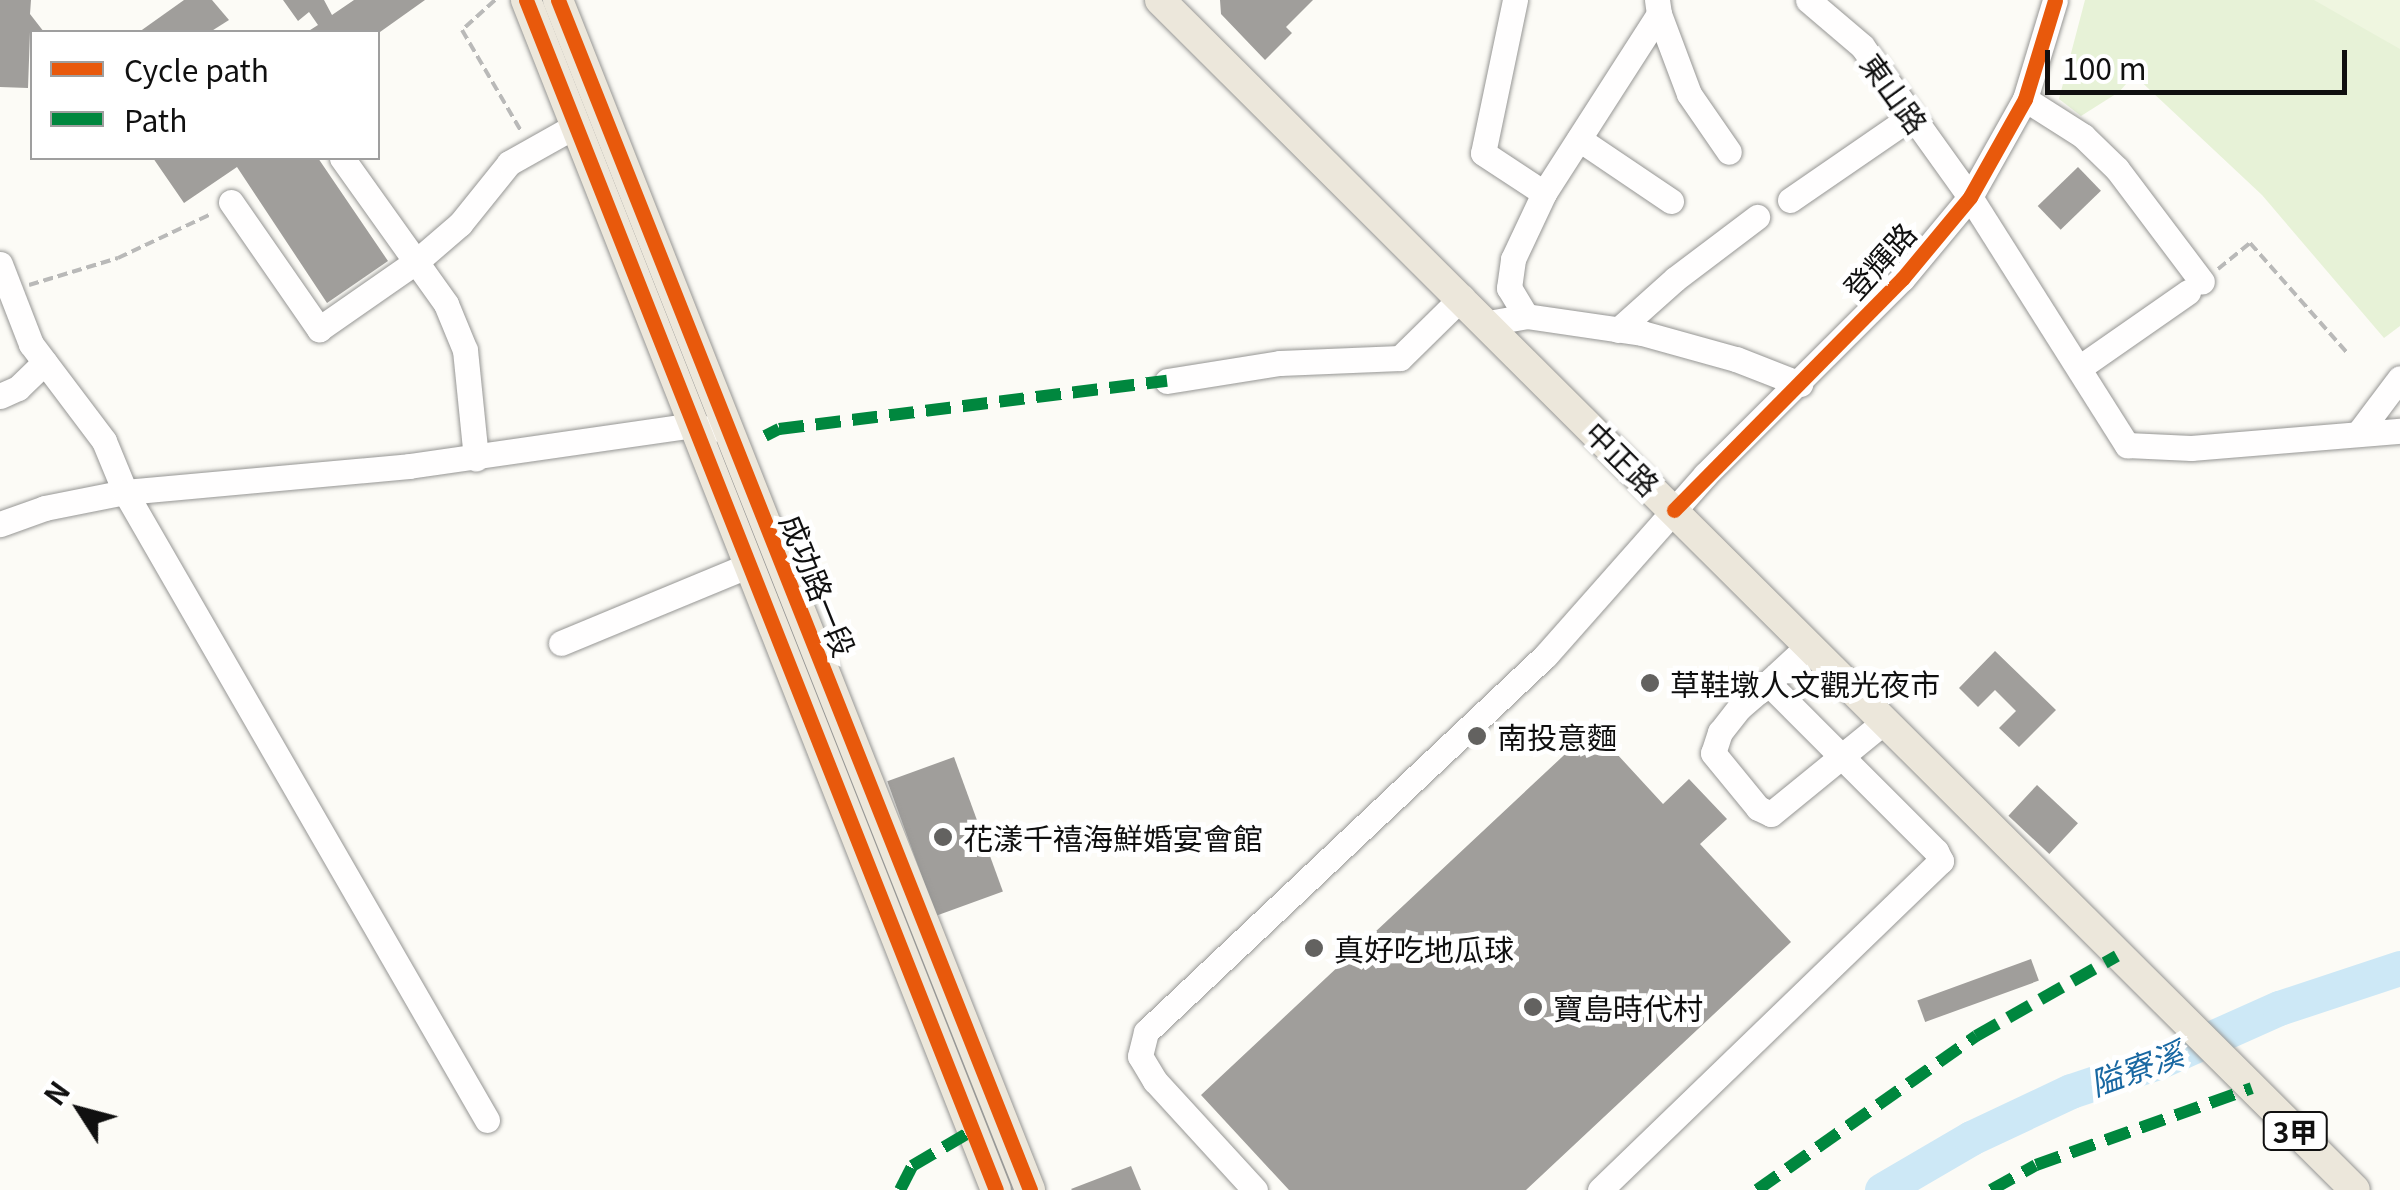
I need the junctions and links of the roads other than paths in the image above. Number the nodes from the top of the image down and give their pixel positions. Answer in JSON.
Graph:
{"nodes":[{"id":1,"x":526,"y":0,"type":"edge"},
{"id":2,"x":558,"y":0,"type":"edge"},
{"id":3,"x":1515,"y":0,"type":"edge"},
{"id":4,"x":1808,"y":0,"type":"edge"},
{"id":5,"x":2055,"y":0,"type":"edge"},
{"id":6,"x":1174,"y":5,"type":"edge"},
{"id":7,"x":1658,"y":7,"type":"edge"},
{"id":8,"x":2025,"y":99,"type":"junction"},
{"id":9,"x":1912,"y":116,"type":"junction"},
{"id":10,"x":576,"y":126,"type":"junction"},
{"id":11,"x":1579,"y":139,"type":"junction"},
{"id":12,"x":1729,"y":152,"type":"dead end"},
{"id":13,"x":343,"y":160,"type":"edge"},
{"id":14,"x":1544,"y":193,"type":"junction"},
{"id":15,"x":1970,"y":198,"type":"junction"},
{"id":16,"x":1790,"y":200,"type":"dead end"},
{"id":17,"x":1671,"y":201,"type":"dead end"},
{"id":18,"x":231,"y":202,"type":"road end"},
{"id":19,"x":1757,"y":217,"type":"dead end"},
{"id":20,"x":417,"y":261,"type":"junction"},
{"id":21,"x":3,"y":273,"type":"edge"},
{"id":22,"x":1462,"y":297,"type":"junction"},
{"id":23,"x":1526,"y":316,"type":"junction"},
{"id":24,"x":1488,"y":323,"type":"junction"},
{"id":25,"x":1618,"y":330,"type":"junction"},
{"id":26,"x":45,"y":362,"type":"junction"},
{"id":27,"x":2078,"y":368,"type":"junction"},
{"id":28,"x":2400,"y":378,"type":"edge"},
{"id":29,"x":1167,"y":381,"type":"dead end"},
{"id":30,"x":1800,"y":384,"type":"junction"},
{"id":31,"x":0,"y":396,"type":"edge"},
{"id":32,"x":693,"y":425,"type":"junction"},
{"id":33,"x":2360,"y":431,"type":"junction"},
{"id":34,"x":2400,"y":432,"type":"edge"},
{"id":35,"x":730,"y":436,"type":"junction"},
{"id":36,"x":476,"y":458,"type":"junction"},
{"id":37,"x":125,"y":492,"type":"junction"},
{"id":38,"x":1674,"y":510,"type":"junction"},
{"id":39,"x":0,"y":524,"type":"edge"},
{"id":40,"x":749,"y":565,"type":"junction"},
{"id":41,"x":561,"y":644,"type":"dead end"},
{"id":42,"x":1809,"y":646,"type":"junction"},
{"id":43,"x":1768,"y":684,"type":"junction"},
{"id":44,"x":1885,"y":721,"type":"junction"},
{"id":45,"x":1842,"y":755,"type":"junction"},
{"id":46,"x":487,"y":1120,"type":"dead end"},
{"id":47,"x":996,"y":1190,"type":"edge"},
{"id":48,"x":1030,"y":1190,"type":"edge"},
{"id":49,"x":1255,"y":1190,"type":"edge"},
{"id":50,"x":1600,"y":1190,"type":"edge"},
{"id":51,"x":2355,"y":1190,"type":"edge"}],
"edges":[{"from":1,"to":10,"type":"main road","name":"成功路一段"},
{"from":2,"to":35,"type":"main road","name":"成功路一段"},
{"from":3,"to":14,"type":"street"},
{"from":4,"to":9,"type":"street","name":"東山路"},
{"from":5,"to":8,"type":"street","name":"登輝路"},
{"from":6,"to":22,"type":"main road","name":"中正路","number":"3甲"},
{"from":7,"to":11,"type":"street"},
{"from":7,"to":12,"type":"street"},
{"from":8,"to":15,"type":"street","name":"登輝路"},
{"from":8,"to":27,"type":"street"},
{"from":9,"to":15,"type":"street","name":"東山路"},
{"from":9,"to":16,"type":"street"},
{"from":10,"to":20,"type":"street"},
{"from":10,"to":32,"type":"main road","name":"成功路一段"},
{"from":11,"to":14,"type":"street"},
{"from":11,"to":17,"type":"street"},
{"from":13,"to":20,"type":"street"},
{"from":14,"to":23,"type":"street"},
{"from":15,"to":27,"type":"street","name":"東山路"},
{"from":15,"to":30,"type":"street","name":"登輝路"},
{"from":18,"to":20,"type":"street"},
{"from":19,"to":25,"type":"street"},
{"from":20,"to":36,"type":"street"},
{"from":21,"to":26,"type":"street"},
{"from":22,"to":24,"type":"main road","name":"中正路","number":"3甲"},
{"from":22,"to":29,"type":"street"},
{"from":23,"to":24,"type":"street"},
{"from":23,"to":25,"type":"street"},
{"from":24,"to":38,"type":"main road","name":"中正路","number":"3甲"},
{"from":25,"to":30,"type":"street"},
{"from":26,"to":31,"type":"street"},
{"from":26,"to":37,"type":"street"},
{"from":27,"to":33,"type":"street","name":"東山路"},
{"from":28,"to":33,"type":"street"},
{"from":30,"to":38,"type":"street","name":"登輝路"},
{"from":32,"to":35,"type":"street"},
{"from":32,"to":36,"type":"street"},
{"from":32,"to":40,"type":"main road","name":"成功路一段"},
{"from":33,"to":34,"type":"street"},
{"from":35,"to":48,"type":"main road","name":"成功路一段"},
{"from":36,"to":37,"type":"street"},
{"from":37,"to":39,"type":"street"},
{"from":37,"to":46,"type":"street"},
{"from":38,"to":42,"type":"main road","name":"中正路","number":"3甲"},
{"from":38,"to":49,"type":"street","name":"登輝路"},
{"from":40,"to":41,"type":"street"},
{"from":40,"to":47,"type":"main road","name":"成功路一段"},
{"from":42,"to":43,"type":"street"},
{"from":42,"to":44,"type":"main road","name":"中正路","number":"3甲"},
{"from":43,"to":45,"type":"street"},
{"from":43,"to":45,"type":"street"},
{"from":44,"to":45,"type":"street"},
{"from":44,"to":51,"type":"main road","name":"中正路","number":"3甲"},
{"from":45,"to":50,"type":"street"}]}
